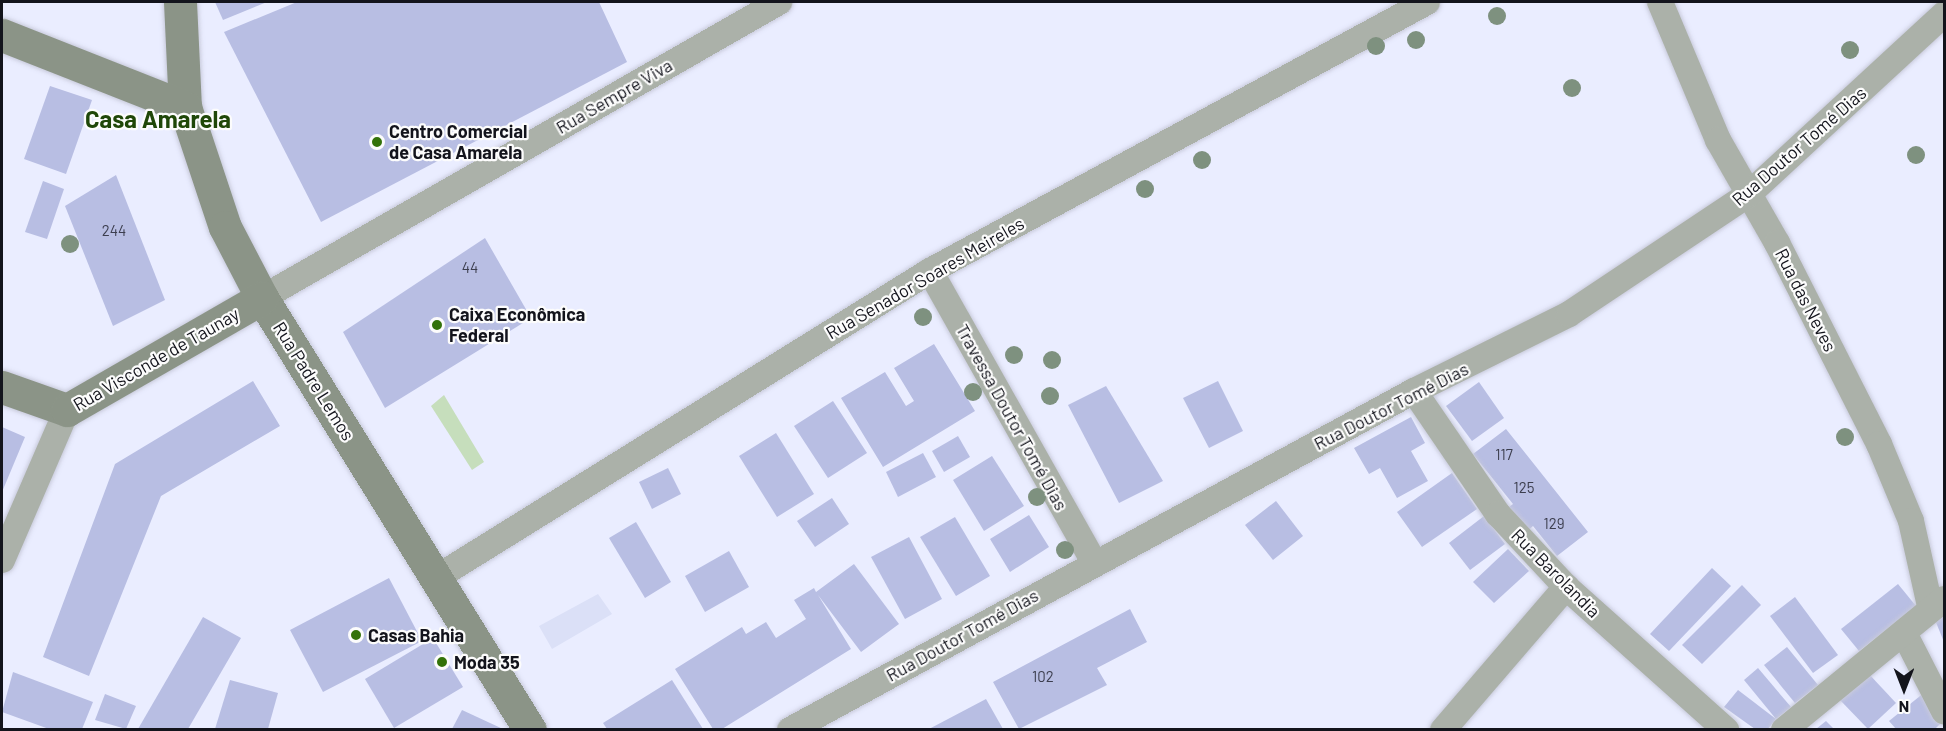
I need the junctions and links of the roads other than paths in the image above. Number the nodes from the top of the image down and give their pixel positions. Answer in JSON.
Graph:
{"nodes":[{"id":1,"x":180,"y":2,"type":"edge"},
{"id":2,"x":779,"y":2,"type":"edge"},
{"id":3,"x":1427,"y":2,"type":"edge"},
{"id":4,"x":1660,"y":2,"type":"edge"},
{"id":5,"x":1944,"y":14,"type":"edge"},
{"id":6,"x":2,"y":35,"type":"edge"},
{"id":7,"x":185,"y":107,"type":"junction"},
{"id":8,"x":1749,"y":194,"type":"junction"},
{"id":9,"x":930,"y":271,"type":"junction"},
{"id":10,"x":262,"y":298,"type":"junction"},
{"id":11,"x":2,"y":387,"type":"edge"},
{"id":12,"x":1414,"y":391,"type":"junction"},
{"id":13,"x":67,"y":410,"type":"junction"},
{"id":14,"x":2,"y":561,"type":"edge"},
{"id":15,"x":1094,"y":562,"type":"junction"},
{"id":16,"x":436,"y":578,"type":"junction"},
{"id":17,"x":1566,"y":587,"type":"junction"},
{"id":18,"x":1937,"y":603,"type":"edge"},
{"id":19,"x":1904,"y":633,"type":"junction"},
{"id":20,"x":1944,"y":711,"type":"edge"},
{"id":21,"x":530,"y":729,"type":"edge"},
{"id":22,"x":790,"y":729,"type":"edge"},
{"id":23,"x":1443,"y":729,"type":"edge"},
{"id":24,"x":1726,"y":729,"type":"edge"},
{"id":25,"x":1784,"y":729,"type":"edge"}],
"edges":[{"from":1,"to":7,"type":"main road","name":"Rua Padre Lemos"},
{"from":2,"to":10,"type":"street","name":"Rua Sempre Viva"},
{"from":3,"to":9,"type":"street","name":"Rua Senador Soares Meireles"},
{"from":4,"to":8,"type":"street","name":"Rua das Neves"},
{"from":5,"to":8,"type":"street","name":"Rua Doutor Tomé Dias"},
{"from":6,"to":7,"type":"main road"},
{"from":7,"to":10,"type":"main road","name":"Rua Padre Lemos"},
{"from":8,"to":12,"type":"street","name":"Rua Doutor Tomé Dias"},
{"from":8,"to":18,"type":"street","name":"Rua das Neves"},
{"from":9,"to":15,"type":"street","name":"Travessa Doutor Tomé Dias"},
{"from":9,"to":16,"type":"street","name":"Rua Senador Soares Meireles"},
{"from":10,"to":13,"type":"main road","name":"Rua Visconde de Taunay"},
{"from":10,"to":16,"type":"main road","name":"Rua Padre Lemos"},
{"from":11,"to":13,"type":"main road"},
{"from":12,"to":15,"type":"street","name":"Rua Doutor Tomé Dias"},
{"from":12,"to":17,"type":"street","name":"Rua Barolandia"},
{"from":13,"to":14,"type":"street","name":"Rua Visconde de Taunay"},
{"from":15,"to":22,"type":"street","name":"Rua Doutor Tomé Dias"},
{"from":16,"to":21,"type":"main road","name":"Rua Padre Lemos"},
{"from":17,"to":23,"type":"street"},
{"from":17,"to":24,"type":"street","name":"Rua Barolandia"},
{"from":18,"to":19,"type":"street"},
{"from":19,"to":20,"type":"street"},
{"from":19,"to":25,"type":"street"}]}
